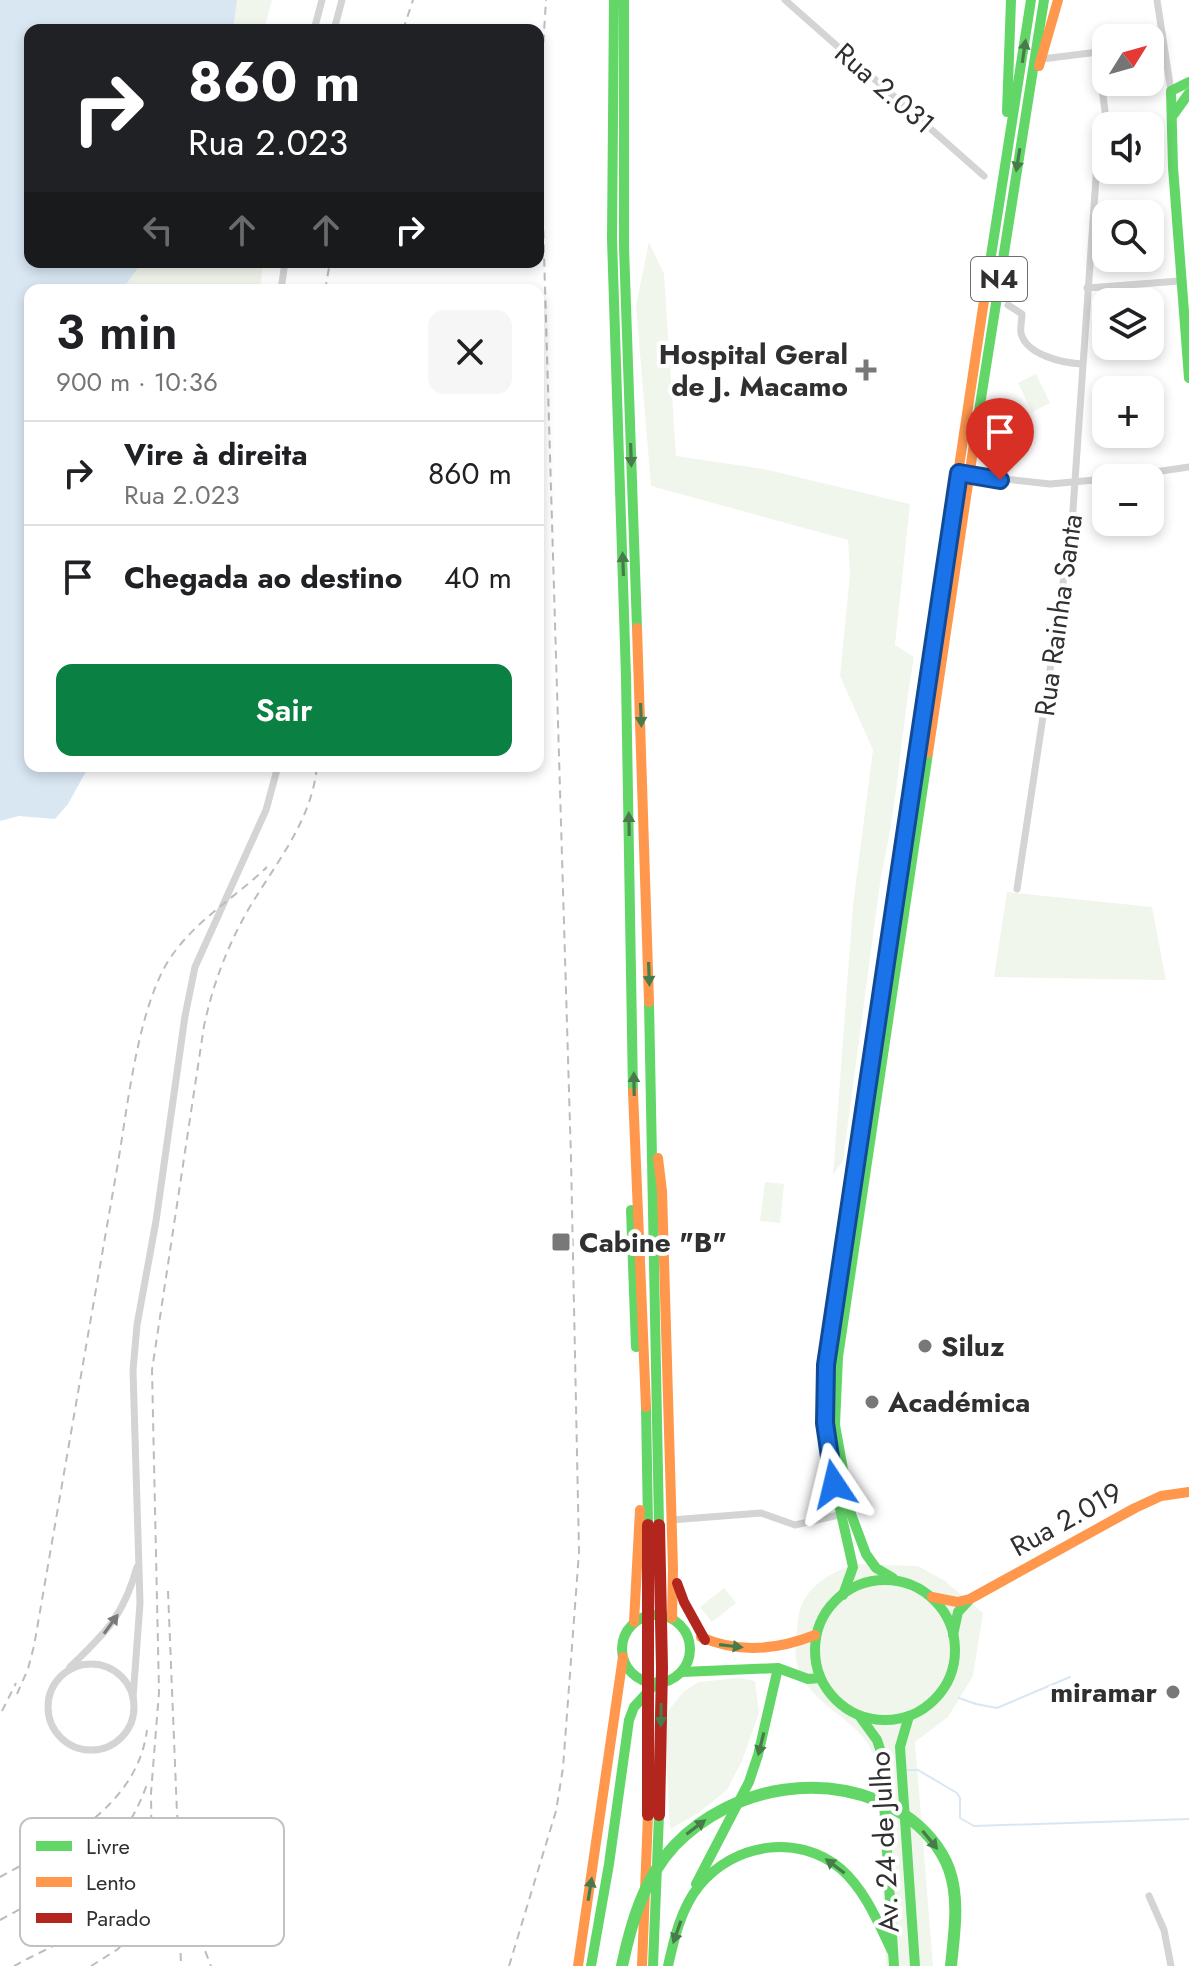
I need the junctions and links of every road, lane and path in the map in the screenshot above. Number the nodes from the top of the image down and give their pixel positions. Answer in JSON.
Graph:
{"nodes":[{"id":1,"x":322,"y":0,"type":"edge"},
{"id":2,"x":342,"y":0,"type":"edge"},
{"id":3,"x":614,"y":0,"type":"edge"},
{"id":4,"x":627,"y":0,"type":"edge"},
{"id":5,"x":785,"y":0,"type":"edge"},
{"id":6,"x":1011,"y":0,"type":"edge"},
{"id":7,"x":1031,"y":0,"type":"edge"},
{"id":8,"x":1044,"y":0,"type":"edge"},
{"id":9,"x":1058,"y":0,"type":"edge"},
{"id":10,"x":1157,"y":0,"type":"edge"},
{"id":11,"x":316,"y":24,"type":"edge"},
{"id":12,"x":336,"y":24,"type":"edge"},
{"id":13,"x":1160,"y":24,"type":"edge"},
{"id":14,"x":1092,"y":52,"type":"edge"},
{"id":15,"x":1164,"y":52,"type":"edge"},
{"id":16,"x":1042,"y":59,"type":"junction"},
{"id":17,"x":1189,"y":82,"type":"edge"},
{"id":18,"x":1031,"y":83,"type":"junction"},
{"id":19,"x":1171,"y":91,"type":"junction"},
{"id":20,"x":1189,"y":93,"type":"edge"},
{"id":21,"x":1173,"y":115,"type":"junction"},
{"id":22,"x":1005,"y":156,"type":"junction"},
{"id":23,"x":984,"y":176,"type":"dead end"},
{"id":24,"x":1095,"y":184,"type":"edge"},
{"id":25,"x":1180,"y":281,"type":"junction"},
{"id":26,"x":1087,"y":288,"type":"junction"},
{"id":27,"x":1008,"y":305,"type":"dead end"},
{"id":28,"x":1082,"y":364,"type":"junction"},
{"id":29,"x":1189,"y":378,"type":"edge"},
{"id":30,"x":1189,"y":467,"type":"edge"},
{"id":31,"x":1164,"y":471,"type":"edge"},
{"id":32,"x":965,"y":474,"type":"junction"},
{"id":33,"x":1092,"y":481,"type":"edge"},
{"id":34,"x":1075,"y":483,"type":"junction"},
{"id":35,"x":276,"y":772,"type":"edge"},
{"id":36,"x":1017,"y":889,"type":"dead end"},
{"id":37,"x":634,"y":1127,"type":"junction"},
{"id":38,"x":1189,"y":1492,"type":"edge"},
{"id":39,"x":843,"y":1514,"type":"junction"},
{"id":40,"x":659,"y":1524,"type":"junction"},
{"id":41,"x":139,"y":1561,"type":"junction"},
{"id":42,"x":673,"y":1569,"type":"junction"},
{"id":43,"x":893,"y":1578,"type":"junction"},
{"id":44,"x":843,"y":1595,"type":"junction"},
{"id":45,"x":932,"y":1597,"type":"junction"},
{"id":46,"x":970,"y":1599,"type":"junction"},
{"id":47,"x":634,"y":1622,"type":"junction"},
{"id":48,"x":677,"y":1622,"type":"junction"},
{"id":49,"x":815,"y":1635,"type":"junction"},
{"id":50,"x":953,"y":1635,"type":"junction"},
{"id":51,"x":705,"y":1640,"type":"junction"},
{"id":52,"x":623,"y":1657,"type":"junction"},
{"id":53,"x":778,"y":1668,"type":"junction"},
{"id":54,"x":682,"y":1672,"type":"junction"},
{"id":55,"x":63,"y":1674,"type":"junction"},
{"id":56,"x":820,"y":1678,"type":"junction"},
{"id":57,"x":657,"y":1682,"type":"junction"},
{"id":58,"x":133,"y":1698,"type":"junction"},
{"id":59,"x":909,"y":1716,"type":"junction"},
{"id":60,"x":861,"y":1718,"type":"junction"},
{"id":61,"x":653,"y":1815,"type":"junction"},
{"id":62,"x":1149,"y":1896,"type":"dead end"},
{"id":63,"x":691,"y":1900,"type":"junction"},
{"id":64,"x":894,"y":1961,"type":"edge"},
{"id":65,"x":578,"y":1966,"type":"edge"},
{"id":66,"x":591,"y":1966,"type":"edge"},
{"id":67,"x":622,"y":1966,"type":"edge"},
{"id":68,"x":642,"y":1966,"type":"edge"},
{"id":69,"x":653,"y":1966,"type":"edge"},
{"id":70,"x":668,"y":1966,"type":"edge"},
{"id":71,"x":915,"y":1966,"type":"edge"},
{"id":72,"x":951,"y":1966,"type":"edge"},
{"id":73,"x":1171,"y":1966,"type":"edge"}],
"edges":[{"from":1,"to":11,"type":"street"},
{"from":2,"to":12,"type":"street"},
{"from":37,"to":3,"type":"main road","one_way":true},
{"from":4,"to":40,"type":"main road","one_way":true},
{"from":5,"to":23,"type":"street","name":"Rua 2.031"},
{"from":6,"to":22,"type":"main road"},
{"from":22,"to":7,"type":"main road","number":"N4","one_way":true},
{"from":8,"to":18,"type":"main road","number":"N4"},
{"from":9,"to":16,"type":"main road"},
{"from":10,"to":13,"type":"street"},
{"from":14,"to":16,"type":"street"},
{"from":15,"to":19,"type":"street"},
{"from":16,"to":18,"type":"main road"},
{"from":17,"to":19,"type":"main road"},
{"from":18,"to":32,"type":"main road","number":"N4","one_way":true},
{"from":19,"to":21,"type":"main road"},
{"from":20,"to":21,"type":"main road"},
{"from":21,"to":25,"type":"main road"},
{"from":22,"to":32,"type":"main road","number":"N4"},
{"from":24,"to":26,"type":"street","name":"Rua Rainha Santa"},
{"from":25,"to":26,"type":"street"},
{"from":25,"to":29,"type":"main road"},
{"from":26,"to":28,"type":"street","name":"Rua Rainha Santa"},
{"from":27,"to":28,"type":"street"},
{"from":28,"to":34,"type":"street","name":"Rua Rainha Santa"},
{"from":30,"to":31,"type":"street"},
{"from":32,"to":34,"type":"street"},
{"from":32,"to":39,"type":"main road","number":"N4"},
{"from":32,"to":43,"type":"main road","number":"N4"},
{"from":33,"to":34,"type":"street"},
{"from":34,"to":36,"type":"street","name":"Rua Rainha Santa"},
{"from":35,"to":41,"type":"street"},
{"from":37,"to":40,"type":"main road"},
{"from":37,"to":47,"type":"main road"},
{"from":38,"to":46,"type":"main road","name":"Rua 2.019"},
{"from":39,"to":40,"type":"street"},
{"from":39,"to":44,"type":"main road","number":"N4"},
{"from":40,"to":42,"type":"main road"},
{"from":40,"to":61,"type":"main road","bridge":true},
{"from":55,"to":41,"type":"street","one_way":true},
{"from":41,"to":58,"type":"street"},
{"from":42,"to":48,"type":"main road"},
{"from":42,"to":51,"type":"main road"},
{"from":43,"to":44,"type":"main road"},
{"from":43,"to":45,"type":"main road"},
{"from":44,"to":49,"type":"main road"},
{"from":45,"to":46,"type":"main road"},
{"from":45,"to":50,"type":"main road"},
{"from":46,"to":50,"type":"main road"},
{"from":47,"to":48,"type":"main road"},
{"from":47,"to":52,"type":"main road"},
{"from":48,"to":51,"type":"main road"},
{"from":48,"to":54,"type":"main road"},
{"from":51,"to":49,"type":"main road","one_way":true},
{"from":49,"to":56,"type":"main road"},
{"from":50,"to":59,"type":"main road"},
{"from":52,"to":57,"type":"main road"},
{"from":65,"to":52,"type":"main road","one_way":true},
{"from":53,"to":54,"type":"main road"},
{"from":53,"to":56,"type":"main road"},
{"from":53,"to":63,"type":"main road","one_way":true},
{"from":54,"to":57,"type":"main road"},
{"from":55,"to":58,"type":"street"},
{"from":55,"to":58,"type":"street"},
{"from":56,"to":60,"type":"main road"},
{"from":57,"to":66,"type":"main road"},
{"from":59,"to":60,"type":"main road"},
{"from":59,"to":71,"type":"main road","name":"Av. 24 de Julho"},
{"from":60,"to":64,"type":"main road","name":"Av. 24 de Julho"},
{"from":61,"to":68,"type":"main road"},
{"from":61,"to":69,"type":"main road"},
{"from":62,"to":73,"type":"street"},
{"from":64,"to":63,"type":"main road","one_way":true},
{"from":63,"to":70,"type":"main road","one_way":true},
{"from":67,"to":72,"type":"main road","one_way":true,"bridge":true}]}
